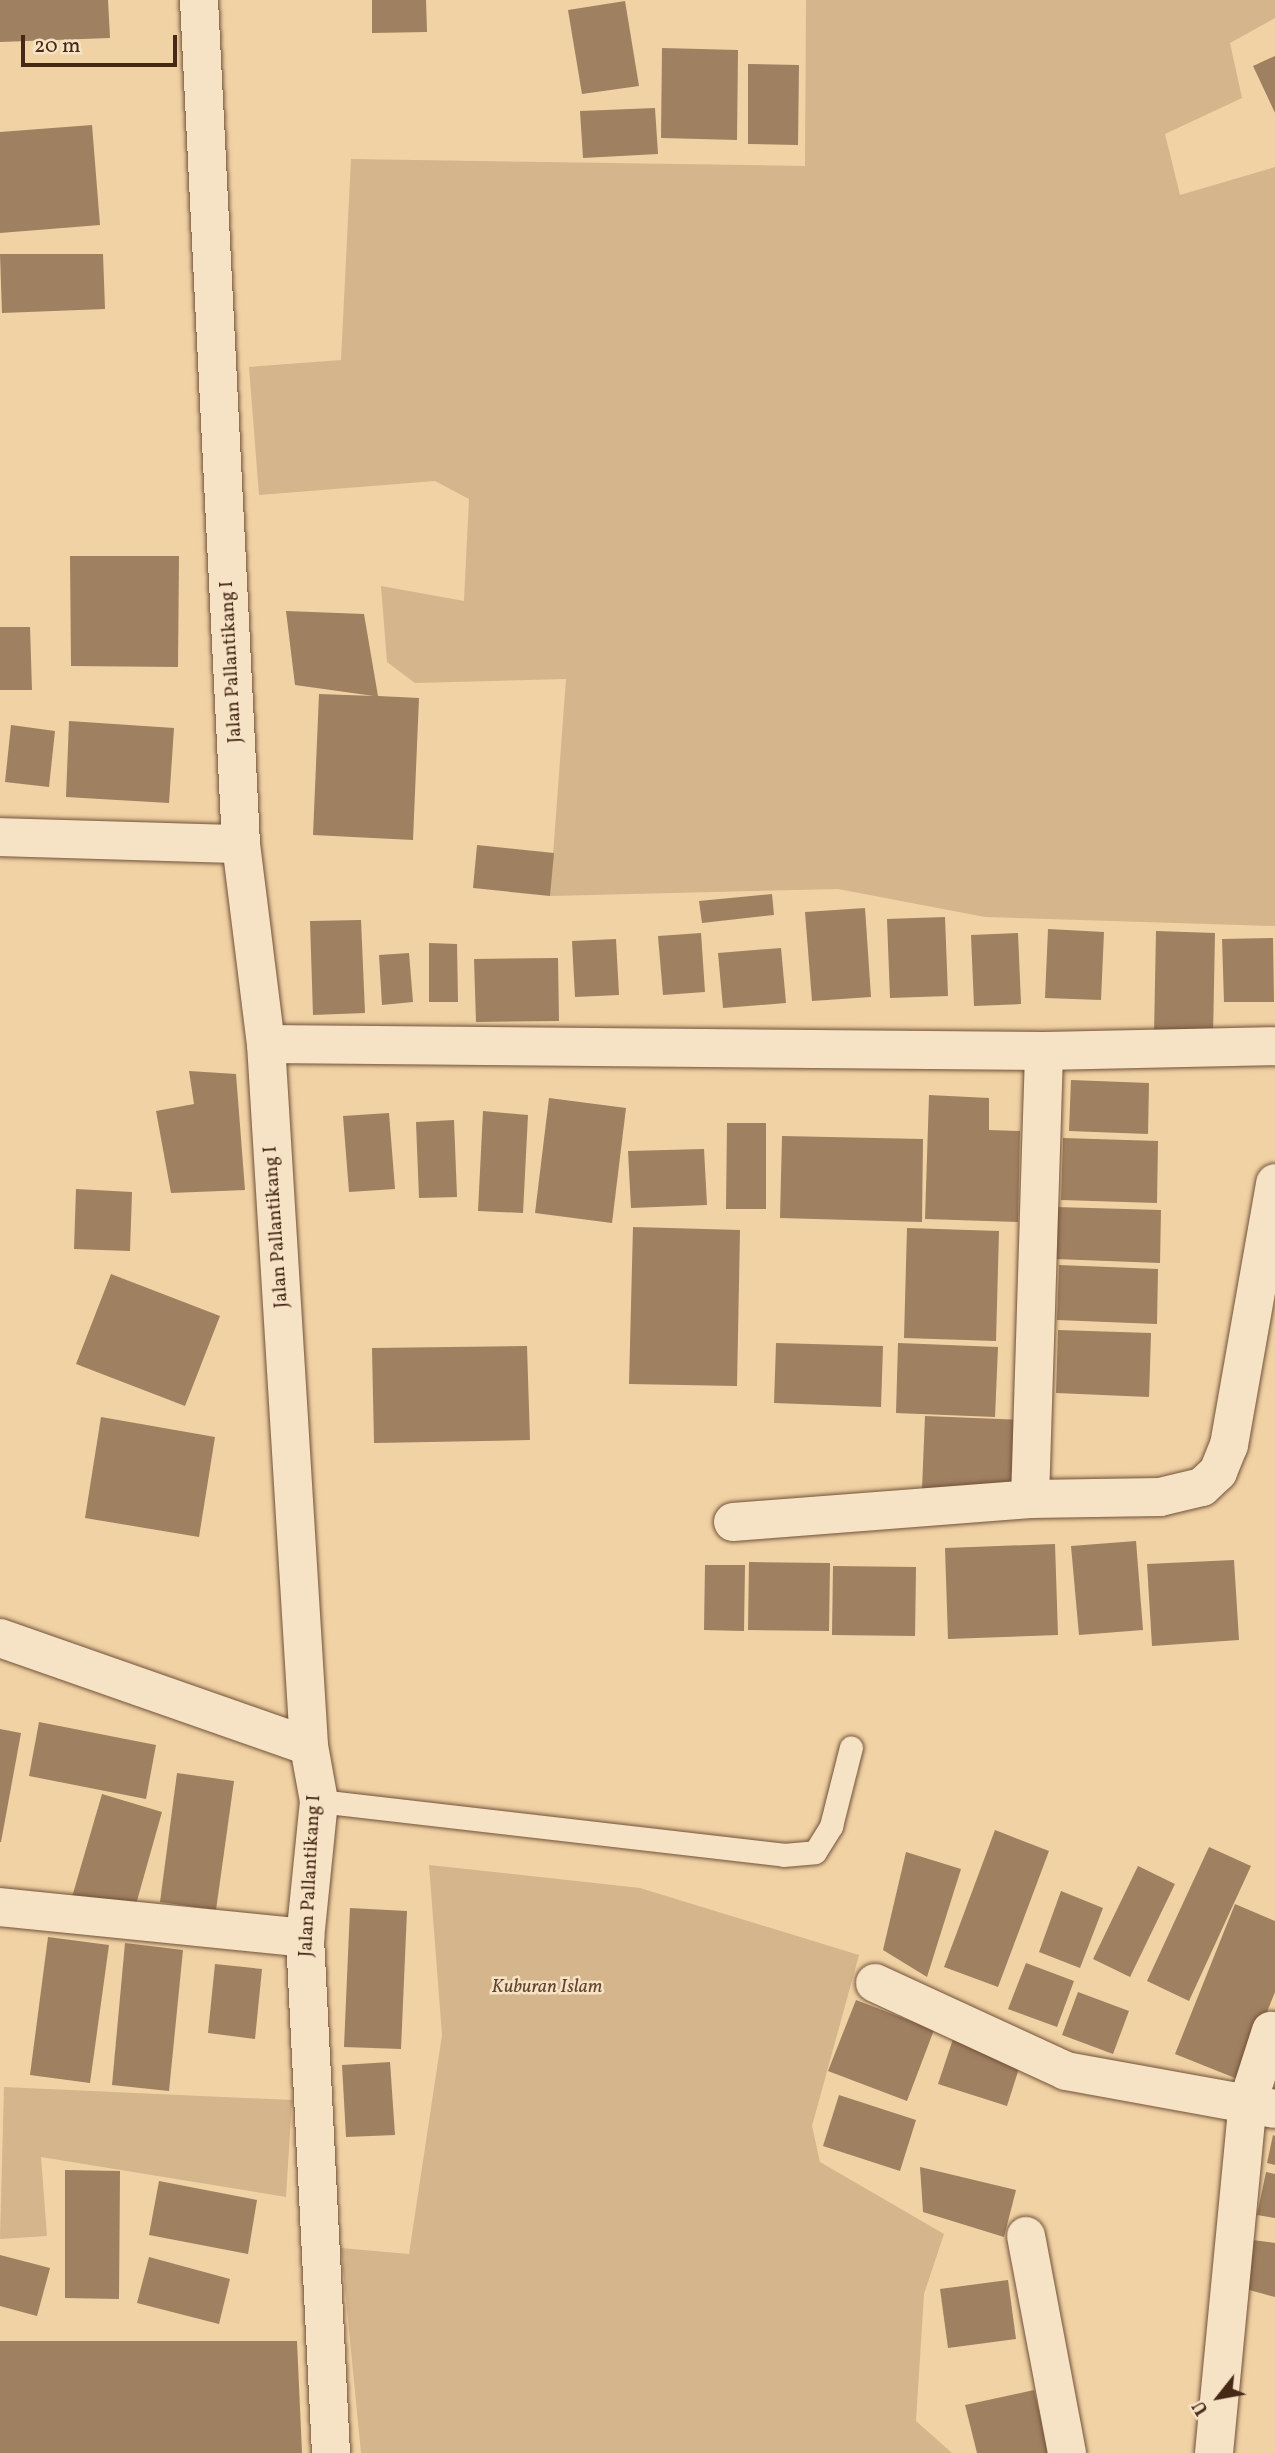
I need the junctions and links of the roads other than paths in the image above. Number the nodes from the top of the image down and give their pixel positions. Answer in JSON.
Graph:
{"nodes":[{"id":1,"x":199,"y":0,"type":"edge"},
{"id":2,"x":0,"y":837,"type":"edge"},
{"id":3,"x":241,"y":844,"type":"junction"},
{"id":4,"x":266,"y":1044,"type":"junction"},
{"id":5,"x":1275,"y":1046,"type":"edge"},
{"id":6,"x":1044,"y":1051,"type":"junction"},
{"id":7,"x":1275,"y":1183,"type":"edge"},
{"id":8,"x":1030,"y":1499,"type":"junction"},
{"id":9,"x":733,"y":1522,"type":"dead end"},
{"id":10,"x":0,"y":1638,"type":"edge"},
{"id":11,"x":309,"y":1746,"type":"junction"},
{"id":12,"x":851,"y":1746,"type":"dead end"},
{"id":13,"x":318,"y":1801,"type":"junction"},
{"id":14,"x":0,"y":1907,"type":"edge"},
{"id":15,"x":305,"y":1938,"type":"junction"},
{"id":16,"x":874,"y":1983,"type":"dead end"},
{"id":17,"x":1271,"y":2031,"type":"dead end"},
{"id":18,"x":1261,"y":2106,"type":"edge"},
{"id":19,"x":1026,"y":2236,"type":"dead end"},
{"id":20,"x":331,"y":2453,"type":"edge"},
{"id":21,"x":1067,"y":2453,"type":"edge"},
{"id":22,"x":1214,"y":2453,"type":"edge"}],
"edges":[{"from":1,"to":3,"type":"street","name":"Jalan Pallantikang I"},
{"from":2,"to":3,"type":"street"},
{"from":3,"to":4,"type":"street","name":"Jalan Pallantikang I"},
{"from":4,"to":6,"type":"street"},
{"from":4,"to":11,"type":"street","name":"Jalan Pallantikang I"},
{"from":5,"to":6,"type":"street"},
{"from":6,"to":8,"type":"street"},
{"from":7,"to":8,"type":"street"},
{"from":8,"to":9,"type":"street"},
{"from":10,"to":11,"type":"street"},
{"from":11,"to":13,"type":"street","name":"Jalan Pallantikang I"},
{"from":12,"to":13,"type":"lane"},
{"from":13,"to":15,"type":"street","name":"Jalan Pallantikang I"},
{"from":14,"to":15,"type":"street"},
{"from":15,"to":20,"type":"street","name":"Jalan Pallantikang I"},
{"from":16,"to":18,"type":"street"},
{"from":17,"to":18,"type":"street"},
{"from":18,"to":22,"type":"street"},
{"from":19,"to":21,"type":"street"}]}
